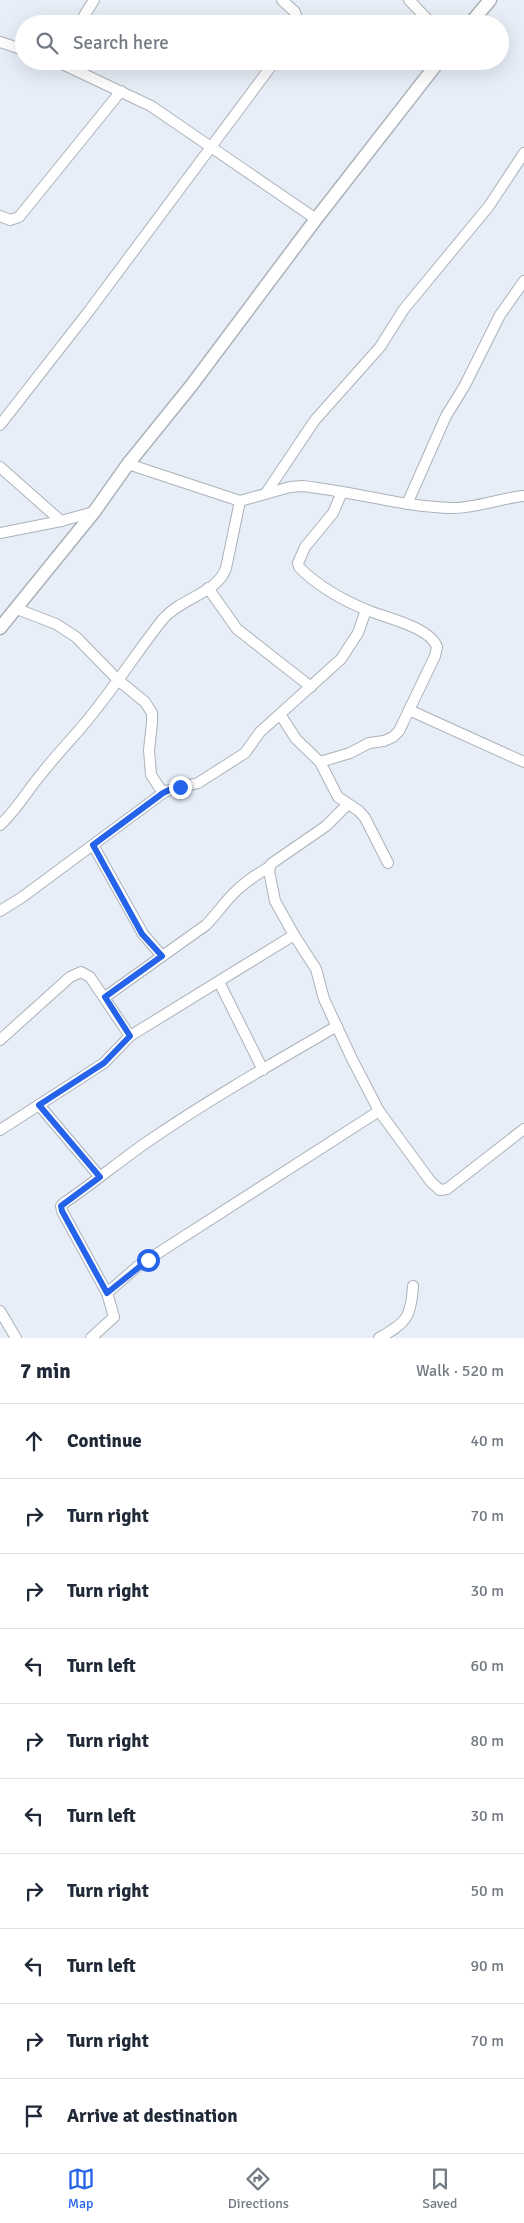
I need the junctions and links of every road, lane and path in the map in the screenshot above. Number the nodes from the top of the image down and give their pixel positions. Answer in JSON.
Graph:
{"nodes":[{"id":1,"x":94,"y":0,"type":"edge"},
{"id":2,"x":282,"y":0,"type":"edge"},
{"id":3,"x":409,"y":0,"type":"edge"},
{"id":4,"x":490,"y":0,"type":"edge"},
{"id":5,"x":85,"y":15,"type":"edge"},
{"id":6,"x":296,"y":15,"type":"edge"},
{"id":7,"x":423,"y":15,"type":"edge"},
{"id":8,"x":478,"y":15,"type":"edge"},
{"id":9,"x":0,"y":42,"type":"edge"},
{"id":10,"x":15,"y":47,"type":"edge"},
{"id":11,"x":76,"y":70,"type":"edge"},
{"id":12,"x":268,"y":70,"type":"edge"},
{"id":13,"x":432,"y":70,"type":"edge"},
{"id":14,"x":121,"y":91,"type":"junction"},
{"id":15,"x":210,"y":147,"type":"junction"},
{"id":16,"x":524,"y":153,"type":"edge"},
{"id":17,"x":0,"y":216,"type":"edge"},
{"id":18,"x":316,"y":219,"type":"junction"},
{"id":19,"x":524,"y":281,"type":"edge"},
{"id":20,"x":0,"y":425,"type":"edge"},
{"id":21,"x":128,"y":464,"type":"junction"},
{"id":22,"x":0,"y":467,"type":"edge"},
{"id":23,"x":342,"y":492,"type":"junction"},
{"id":24,"x":266,"y":493,"type":"junction"},
{"id":25,"x":524,"y":496,"type":"edge"},
{"id":26,"x":240,"y":501,"type":"junction"},
{"id":27,"x":407,"y":504,"type":"junction"},
{"id":28,"x":94,"y":512,"type":"junction"},
{"id":29,"x":61,"y":521,"type":"junction"},
{"id":30,"x":0,"y":533,"type":"edge"},
{"id":31,"x":208,"y":588,"type":"junction"},
{"id":32,"x":17,"y":608,"type":"junction"},
{"id":33,"x":366,"y":610,"type":"junction"},
{"id":34,"x":0,"y":628,"type":"edge"},
{"id":35,"x":118,"y":680,"type":"junction"},
{"id":36,"x":311,"y":687,"type":"junction"},
{"id":37,"x":409,"y":710,"type":"junction"},
{"id":38,"x":280,"y":714,"type":"junction"},
{"id":39,"x":320,"y":762,"type":"junction"},
{"id":40,"x":524,"y":762,"type":"edge"},
{"id":41,"x":163,"y":793,"type":"junction"},
{"id":42,"x":347,"y":805,"type":"junction"},
{"id":43,"x":0,"y":825,"type":"edge"},
{"id":44,"x":93,"y":845,"type":"junction"},
{"id":45,"x":388,"y":863,"type":"dead end"},
{"id":46,"x":269,"y":867,"type":"junction"},
{"id":47,"x":0,"y":911,"type":"edge"},
{"id":48,"x":294,"y":936,"type":"junction"},
{"id":49,"x":162,"y":956,"type":"junction"},
{"id":50,"x":219,"y":982,"type":"junction"},
{"id":51,"x":105,"y":997,"type":"junction"},
{"id":52,"x":337,"y":1026,"type":"junction"},
{"id":53,"x":130,"y":1036,"type":"junction"},
{"id":54,"x":0,"y":1040,"type":"edge"},
{"id":55,"x":263,"y":1070,"type":"junction"},
{"id":56,"x":39,"y":1105,"type":"junction"},
{"id":57,"x":379,"y":1111,"type":"junction"},
{"id":58,"x":524,"y":1129,"type":"edge"},
{"id":59,"x":0,"y":1130,"type":"edge"},
{"id":60,"x":100,"y":1177,"type":"junction"},
{"id":61,"x":413,"y":1286,"type":"dead end"},
{"id":62,"x":107,"y":1293,"type":"junction"},
{"id":63,"x":0,"y":1311,"type":"edge"},
{"id":64,"x":16,"y":1338,"type":"edge"},
{"id":65,"x":91,"y":1338,"type":"edge"},
{"id":66,"x":379,"y":1338,"type":"edge"}],
"edges":[{"from":1,"to":5,"type":"street"},
{"from":2,"to":6,"type":"street"},
{"from":3,"to":7,"type":"street"},
{"from":4,"to":8,"type":"street"},
{"from":9,"to":10,"type":"street"},
{"from":11,"to":14,"type":"street"},
{"from":12,"to":15,"type":"street"},
{"from":13,"to":18,"type":"street"},
{"from":14,"to":15,"type":"street"},
{"from":14,"to":17,"type":"street"},
{"from":15,"to":18,"type":"street"},
{"from":15,"to":20,"type":"street"},
{"from":16,"to":24,"type":"street"},
{"from":18,"to":21,"type":"street"},
{"from":19,"to":27,"type":"street"},
{"from":21,"to":26,"type":"street"},
{"from":21,"to":28,"type":"street"},
{"from":22,"to":29,"type":"street"},
{"from":23,"to":24,"type":"street"},
{"from":23,"to":27,"type":"street"},
{"from":23,"to":33,"type":"street"},
{"from":24,"to":26,"type":"street"},
{"from":25,"to":27,"type":"street"},
{"from":26,"to":31,"type":"street"},
{"from":28,"to":29,"type":"street"},
{"from":28,"to":32,"type":"street"},
{"from":29,"to":30,"type":"street"},
{"from":31,"to":35,"type":"street"},
{"from":31,"to":36,"type":"street"},
{"from":32,"to":34,"type":"street"},
{"from":32,"to":35,"type":"street"},
{"from":33,"to":36,"type":"street"},
{"from":33,"to":37,"type":"street"},
{"from":35,"to":41,"type":"street"},
{"from":35,"to":43,"type":"street"},
{"from":36,"to":38,"type":"street"},
{"from":37,"to":39,"type":"street"},
{"from":37,"to":40,"type":"street"},
{"from":38,"to":39,"type":"street"},
{"from":38,"to":41,"type":"street"},
{"from":39,"to":42,"type":"street"},
{"from":41,"to":44,"type":"street"},
{"from":42,"to":45,"type":"street"},
{"from":42,"to":46,"type":"street"},
{"from":44,"to":47,"type":"street"},
{"from":44,"to":49,"type":"street"},
{"from":46,"to":48,"type":"street"},
{"from":46,"to":49,"type":"street"},
{"from":48,"to":50,"type":"street"},
{"from":48,"to":52,"type":"street"},
{"from":49,"to":51,"type":"street"},
{"from":50,"to":53,"type":"street"},
{"from":50,"to":55,"type":"street"},
{"from":51,"to":53,"type":"street"},
{"from":51,"to":54,"type":"street"},
{"from":52,"to":55,"type":"street"},
{"from":52,"to":57,"type":"street"},
{"from":53,"to":56,"type":"street"},
{"from":55,"to":60,"type":"street"},
{"from":56,"to":59,"type":"street"},
{"from":56,"to":60,"type":"street"},
{"from":57,"to":58,"type":"street"},
{"from":57,"to":62,"type":"street"},
{"from":60,"to":62,"type":"street"},
{"from":61,"to":66,"type":"street"},
{"from":62,"to":65,"type":"street"},
{"from":63,"to":64,"type":"street"}]}
